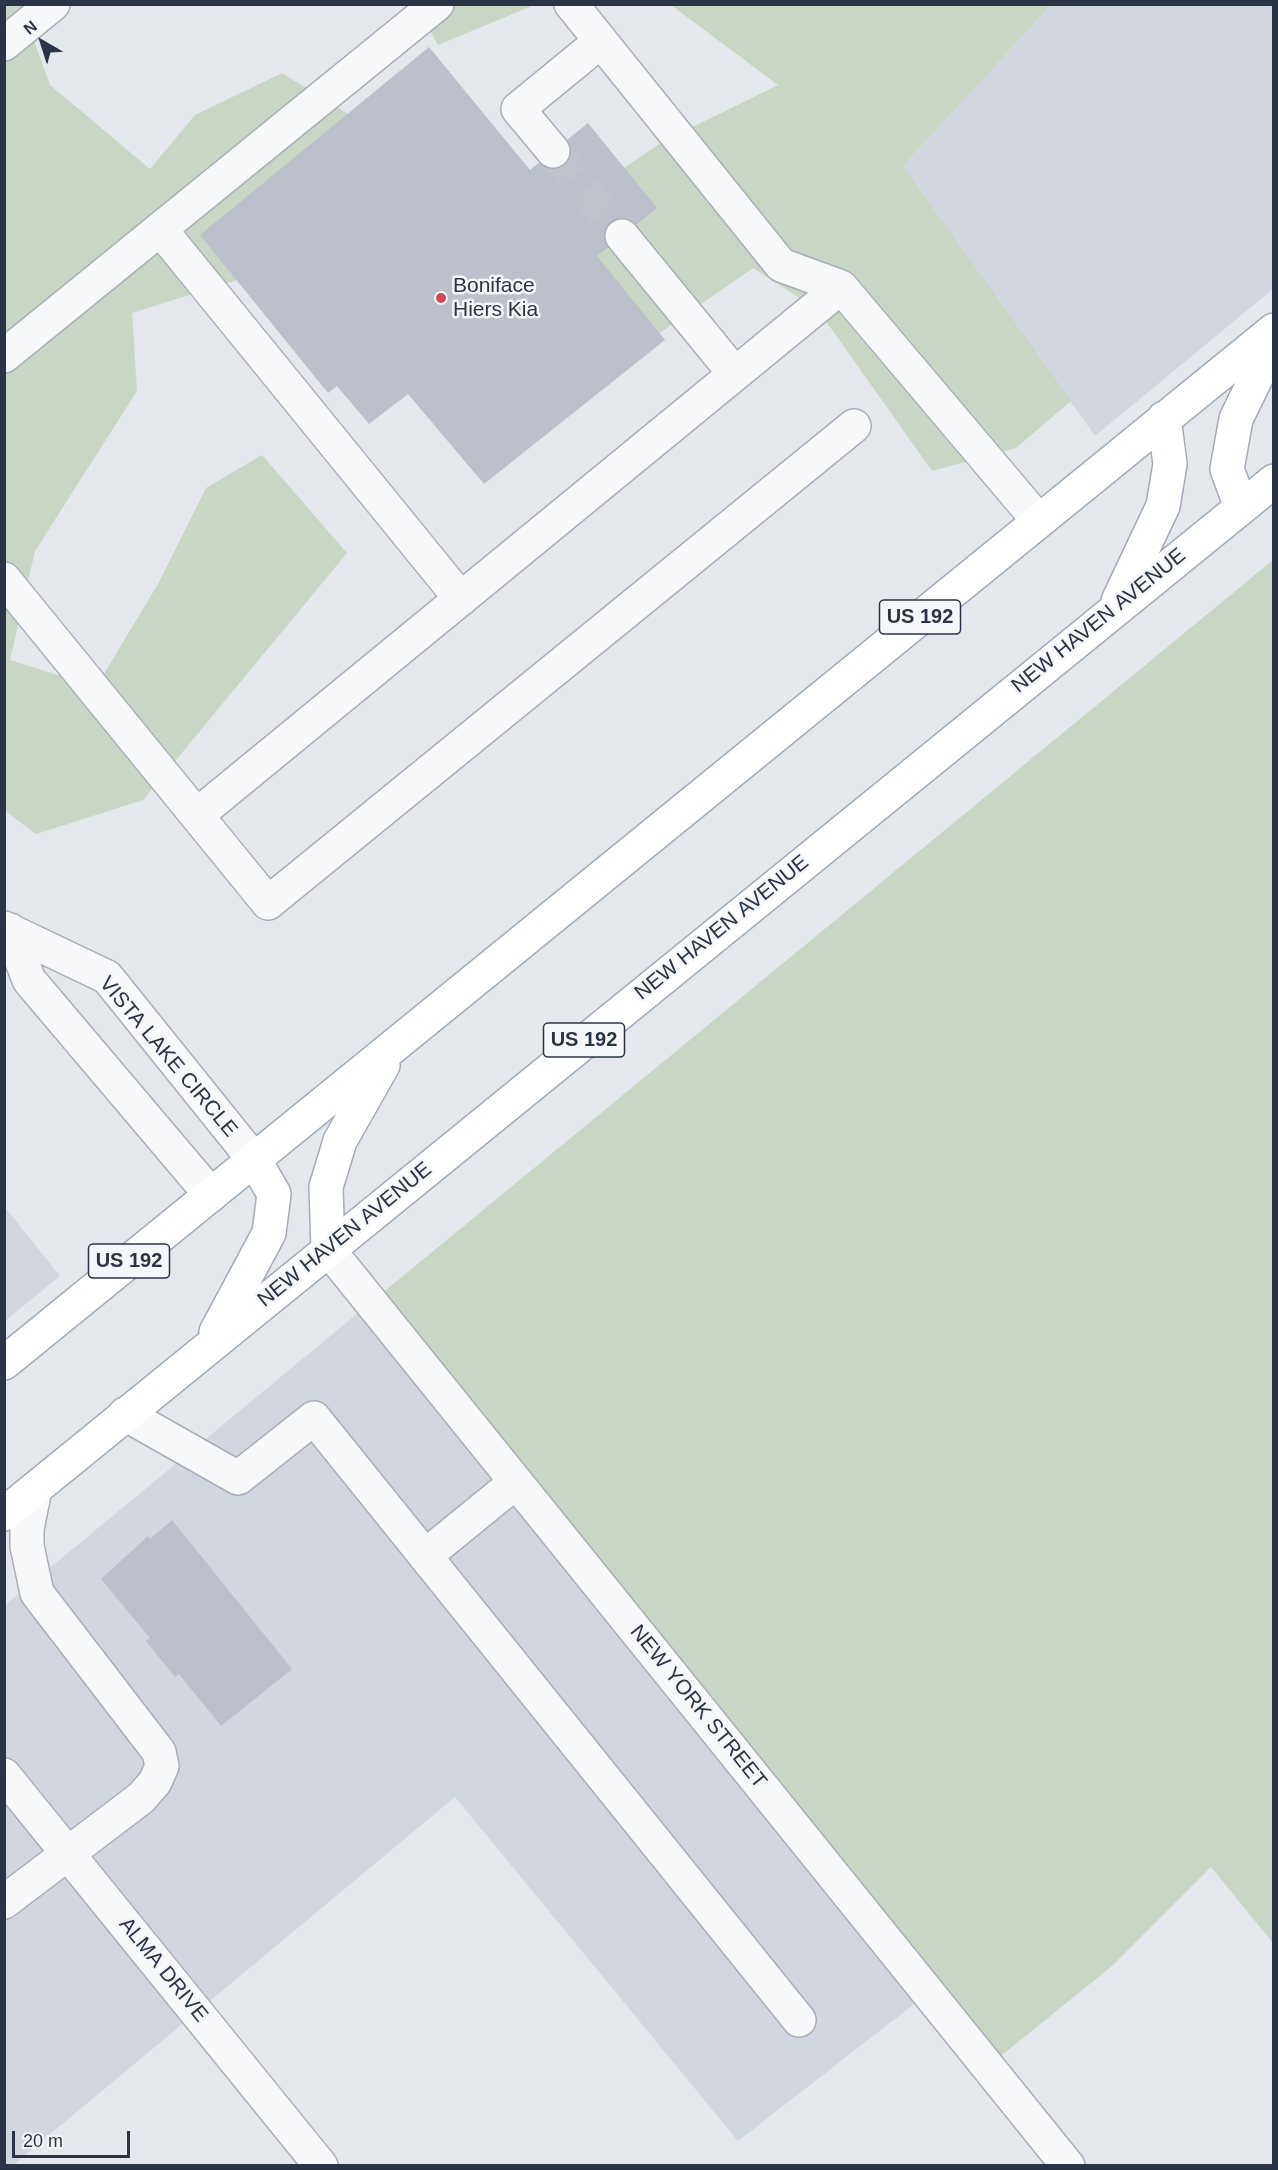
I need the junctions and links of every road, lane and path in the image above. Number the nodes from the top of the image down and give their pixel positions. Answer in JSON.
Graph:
{"nodes":[{"id":1,"x":53,"y":4,"type":"edge"},
{"id":2,"x":437,"y":4,"type":"edge"},
{"id":3,"x":571,"y":4,"type":"edge"},
{"id":4,"x":601,"y":41,"type":"junction"},
{"id":5,"x":4,"y":44,"type":"edge"},
{"id":6,"x":553,"y":151,"type":"tunnel mouth"},
{"id":7,"x":160,"y":229,"type":"junction"},
{"id":8,"x":622,"y":236,"type":"tunnel mouth"},
{"id":9,"x":841,"y":287,"type":"junction"},
{"id":10,"x":1274,"y":330,"type":"edge"},
{"id":11,"x":1274,"y":341,"type":"edge"},
{"id":12,"x":4,"y":356,"type":"edge"},
{"id":13,"x":735,"y":374,"type":"junction"},
{"id":14,"x":1164,"y":418,"type":"junction"},
{"id":15,"x":854,"y":426,"type":"dead end"},
{"id":16,"x":1274,"y":481,"type":"edge"},
{"id":17,"x":1241,"y":507,"type":"junction"},
{"id":18,"x":1038,"y":520,"type":"junction"},
{"id":19,"x":4,"y":579,"type":"edge"},
{"id":20,"x":461,"y":598,"type":"junction"},
{"id":21,"x":1115,"y":608,"type":"junction"},
{"id":22,"x":197,"y":815,"type":"junction"},
{"id":23,"x":7,"y":929,"type":"edge"},
{"id":24,"x":391,"y":1051,"type":"junction"},
{"id":25,"x":255,"y":1161,"type":"junction"},
{"id":26,"x":211,"y":1195,"type":"junction"},
{"id":27,"x":328,"y":1249,"type":"junction"},
{"id":28,"x":208,"y":1346,"type":"junction"},
{"id":29,"x":4,"y":1363,"type":"edge"},
{"id":30,"x":125,"y":1414,"type":"junction"},
{"id":31,"x":516,"y":1482,"type":"junction"},
{"id":32,"x":35,"y":1489,"type":"junction"},
{"id":33,"x":4,"y":1514,"type":"edge"},
{"id":34,"x":425,"y":1556,"type":"junction"},
{"id":35,"x":4,"y":1775,"type":"edge"},
{"id":36,"x":68,"y":1853,"type":"junction"},
{"id":37,"x":4,"y":1902,"type":"edge"},
{"id":38,"x":799,"y":2020,"type":"dead end"},
{"id":39,"x":321,"y":2166,"type":"edge"},
{"id":40,"x":1068,"y":2166,"type":"edge"}],
"edges":[{"from":1,"to":5,"type":"street"},
{"from":2,"to":7,"type":"street"},
{"from":3,"to":4,"type":"street"},
{"from":4,"to":6,"type":"street"},
{"from":4,"to":9,"type":"street"},
{"from":7,"to":12,"type":"street"},
{"from":7,"to":20,"type":"street"},
{"from":8,"to":13,"type":"street"},
{"from":9,"to":13,"type":"street"},
{"from":9,"to":18,"type":"street"},
{"from":10,"to":14,"type":"main road","number":"US 192"},
{"from":11,"to":17,"type":"main road"},
{"from":13,"to":20,"type":"street"},
{"from":14,"to":18,"type":"main road","number":"US 192"},
{"from":14,"to":21,"type":"main road"},
{"from":15,"to":22,"type":"street"},
{"from":16,"to":17,"type":"main road","name":"NEW HAVEN AVENUE","number":"US 192"},
{"from":17,"to":21,"type":"main road","name":"NEW HAVEN AVENUE","number":"US 192"},
{"from":18,"to":24,"type":"main road","number":"US 192"},
{"from":19,"to":22,"type":"street"},
{"from":20,"to":22,"type":"street"},
{"from":21,"to":27,"type":"main road","name":"NEW HAVEN AVENUE","number":"US 192"},
{"from":23,"to":25,"type":"street","name":"VISTA LAKE CIRCLE"},
{"from":23,"to":26,"type":"street","name":"VISTA LAKE CIRCLE"},
{"from":24,"to":25,"type":"main road","number":"US 192"},
{"from":24,"to":27,"type":"main road"},
{"from":25,"to":26,"type":"main road","number":"US 192"},
{"from":25,"to":28,"type":"main road"},
{"from":26,"to":29,"type":"main road","number":"US 192"},
{"from":27,"to":28,"type":"main road","name":"NEW HAVEN AVENUE","number":"US 192"},
{"from":27,"to":31,"type":"street","name":"NEW YORK STREET"},
{"from":28,"to":30,"type":"main road","name":"NEW HAVEN AVENUE","number":"US 192"},
{"from":30,"to":32,"type":"main road","name":"NEW HAVEN AVENUE","number":"US 192"},
{"from":30,"to":34,"type":"street"},
{"from":31,"to":34,"type":"street"},
{"from":31,"to":40,"type":"street","name":"NEW YORK STREET"},
{"from":32,"to":33,"type":"main road","name":"NEW HAVEN AVENUE","number":"US 192"},
{"from":32,"to":36,"type":"street"},
{"from":34,"to":38,"type":"street"},
{"from":35,"to":36,"type":"street","name":"ALMA DRIVE"},
{"from":36,"to":37,"type":"street"},
{"from":36,"to":39,"type":"street","name":"ALMA DRIVE"}]}
